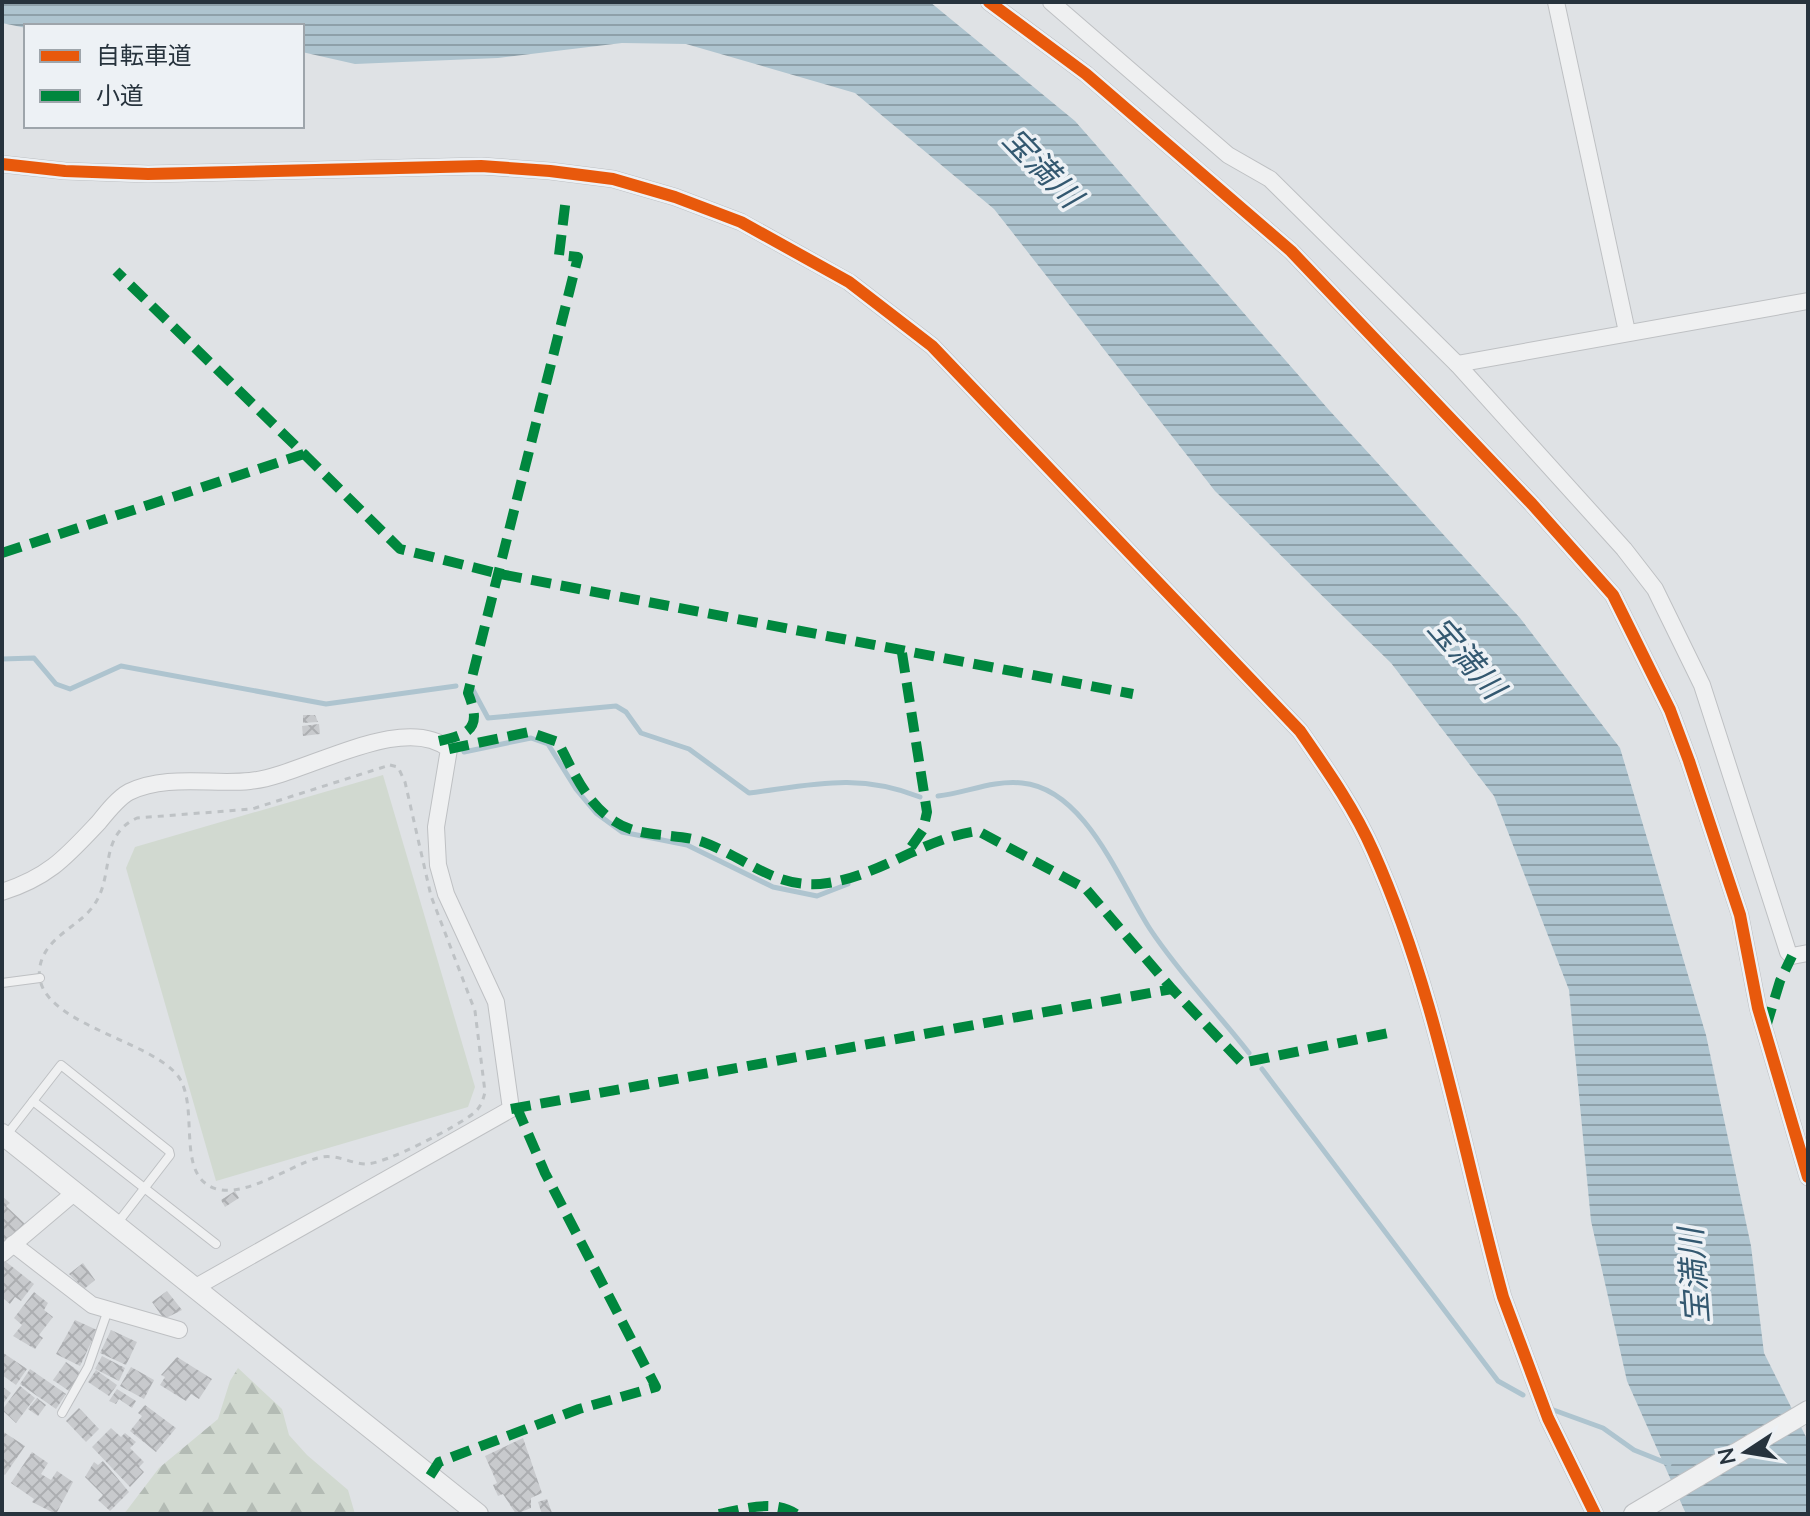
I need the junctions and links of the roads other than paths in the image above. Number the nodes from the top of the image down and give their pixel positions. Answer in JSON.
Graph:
{"nodes":[{"id":1,"x":989,"y":2,"type":"edge"},
{"id":2,"x":1051,"y":2,"type":"edge"},
{"id":3,"x":1556,"y":2,"type":"edge"},
{"id":4,"x":2,"y":164,"type":"edge"},
{"id":5,"x":1808,"y":301,"type":"edge"},
{"id":6,"x":1627,"y":332,"type":"junction"},
{"id":7,"x":1457,"y":364,"type":"junction"},
{"id":8,"x":2,"y":892,"type":"edge"},
{"id":9,"x":1808,"y":953,"type":"edge"},
{"id":10,"x":40,"y":978,"type":"road end"},
{"id":11,"x":2,"y":983,"type":"edge"},
{"id":12,"x":33,"y":1101,"type":"junction"},
{"id":13,"x":4,"y":1135,"type":"edge"},
{"id":14,"x":1808,"y":1177,"type":"edge"},
{"id":15,"x":145,"y":1188,"type":"junction"},
{"id":16,"x":74,"y":1193,"type":"junction"},
{"id":17,"x":116,"y":1226,"type":"junction"},
{"id":18,"x":216,"y":1244,"type":"dead end"},
{"id":19,"x":7,"y":1247,"type":"edge"},
{"id":20,"x":194,"y":1288,"type":"junction"},
{"id":21,"x":108,"y":1309,"type":"junction"},
{"id":22,"x":179,"y":1330,"type":"dead end"},
{"id":23,"x":1808,"y":1411,"type":"edge"},
{"id":24,"x":62,"y":1413,"type":"dead end"},
{"id":25,"x":478,"y":1514,"type":"edge"},
{"id":26,"x":1595,"y":1514,"type":"edge"},
{"id":27,"x":1634,"y":1514,"type":"edge"}],
"edges":[{"from":1,"to":14,"type":"street"},
{"from":2,"to":7,"type":"street"},
{"from":3,"to":6,"type":"street"},
{"from":4,"to":26,"type":"street"},
{"from":5,"to":6,"type":"street"},
{"from":6,"to":7,"type":"street"},
{"from":7,"to":9,"type":"street"},
{"from":8,"to":20,"type":"street"},
{"from":10,"to":11,"type":"lane"},
{"from":12,"to":13,"type":"lane"},
{"from":12,"to":15,"type":"lane"},
{"from":12,"to":15,"type":"lane"},
{"from":13,"to":16,"type":"street"},
{"from":15,"to":17,"type":"lane"},
{"from":15,"to":18,"type":"lane"},
{"from":16,"to":17,"type":"street"},
{"from":16,"to":19,"type":"street"},
{"from":17,"to":20,"type":"street"},
{"from":19,"to":21,"type":"street"},
{"from":20,"to":25,"type":"street"},
{"from":21,"to":22,"type":"street"},
{"from":21,"to":24,"type":"lane"},
{"from":23,"to":27,"type":"street"}]}
